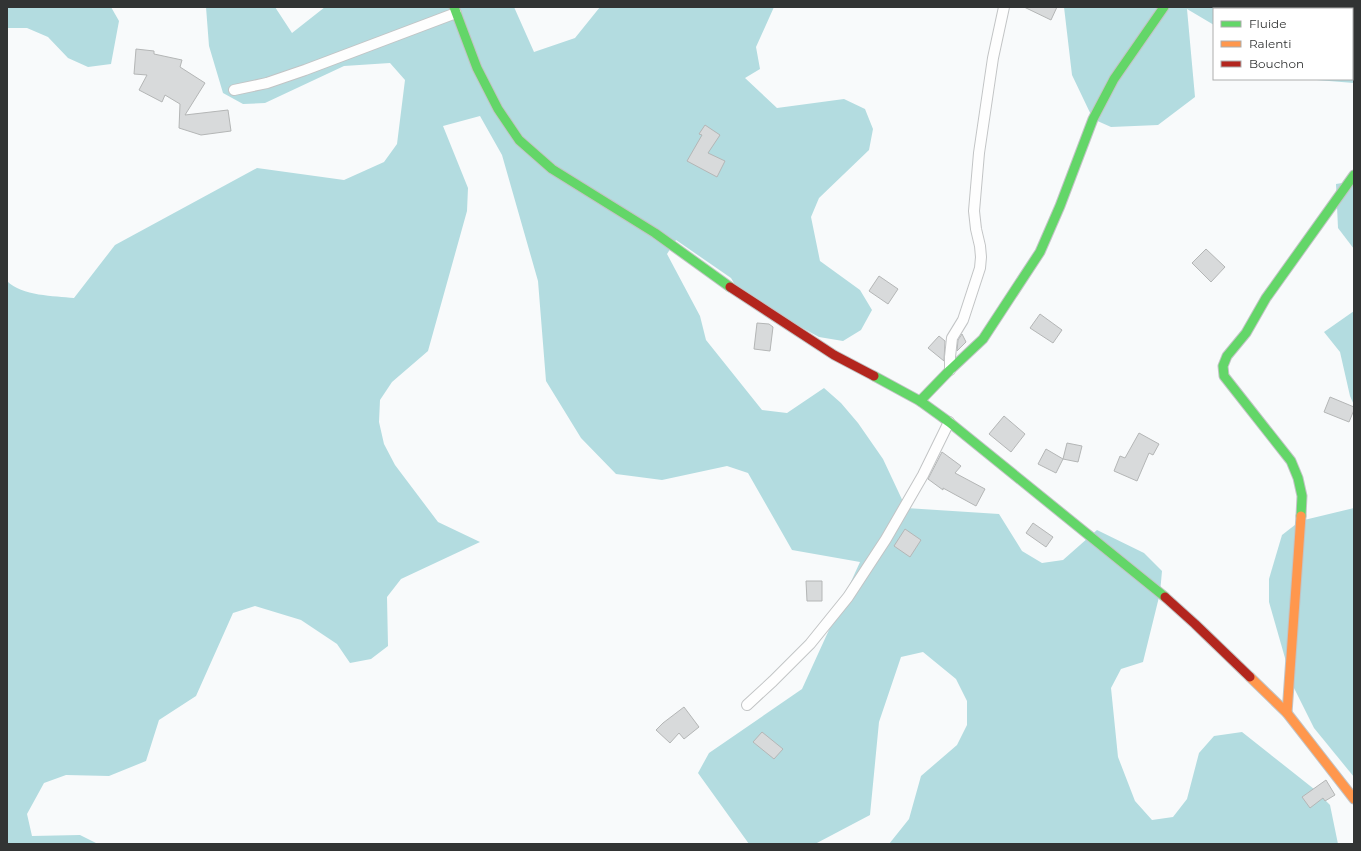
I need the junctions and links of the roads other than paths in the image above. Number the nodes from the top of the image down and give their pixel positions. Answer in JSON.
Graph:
{"nodes":[{"id":1,"x":1004,"y":7,"type":"edge"},
{"id":2,"x":1164,"y":7,"type":"edge"},
{"id":3,"x":455,"y":10,"type":"edge"},
{"id":4,"x":234,"y":90,"type":"dead end"},
{"id":5,"x":1354,"y":175,"type":"edge"},
{"id":6,"x":950,"y":370,"type":"junction"},
{"id":7,"x":920,"y":401,"type":"junction"},
{"id":8,"x":949,"y":422,"type":"junction"},
{"id":9,"x":747,"y":705,"type":"dead end"},
{"id":10,"x":1287,"y":713,"type":"junction"},
{"id":11,"x":1354,"y":799,"type":"edge"}],
"edges":[{"from":1,"to":6,"type":"street"},
{"from":2,"to":6,"type":"street"},
{"from":3,"to":4,"type":"street"},
{"from":3,"to":7,"type":"street"},
{"from":5,"to":10,"type":"street"},
{"from":6,"to":7,"type":"street"},
{"from":7,"to":8,"type":"street"},
{"from":8,"to":9,"type":"street"},
{"from":8,"to":10,"type":"street"},
{"from":10,"to":11,"type":"street"}]}
